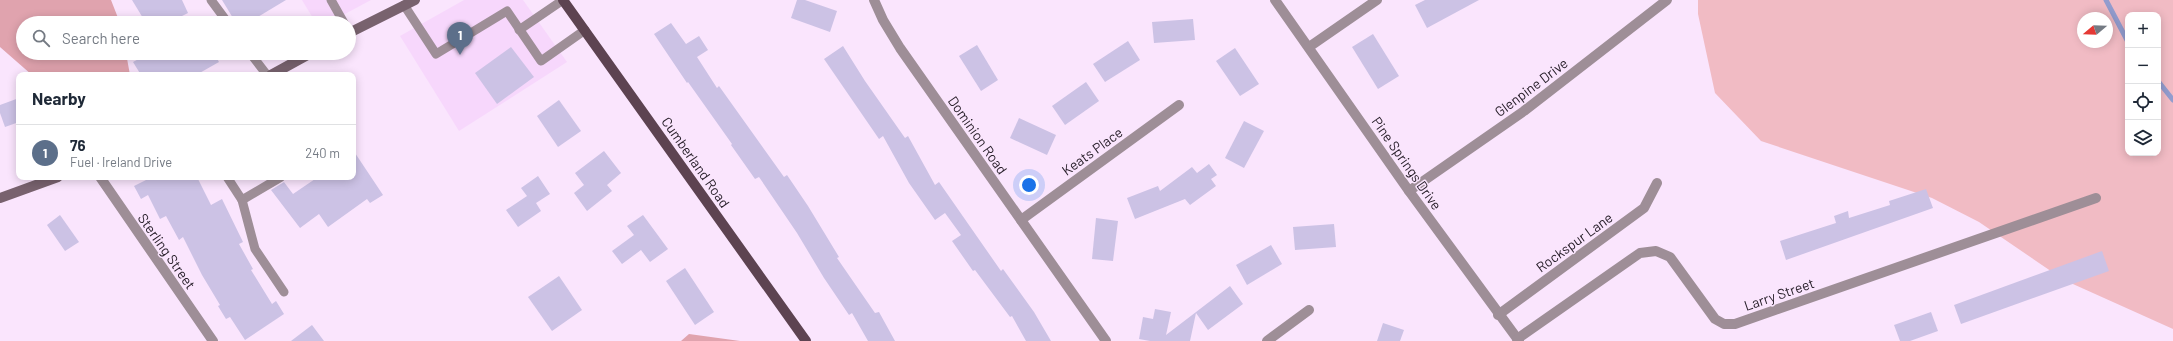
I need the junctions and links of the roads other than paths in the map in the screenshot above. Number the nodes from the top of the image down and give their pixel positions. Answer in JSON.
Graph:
{"nodes":[{"id":1,"x":210,"y":0,"type":"edge"},
{"id":2,"x":331,"y":0,"type":"edge"},
{"id":3,"x":415,"y":0,"type":"edge"},
{"id":4,"x":563,"y":0,"type":"edge"},
{"id":5,"x":874,"y":0,"type":"edge"},
{"id":6,"x":1275,"y":0,"type":"edge"},
{"id":7,"x":1377,"y":0,"type":"edge"},
{"id":8,"x":1667,"y":0,"type":"edge"},
{"id":9,"x":404,"y":5,"type":"junction"},
{"id":10,"x":223,"y":16,"type":"edge"},
{"id":11,"x":340,"y":16,"type":"edge"},
{"id":12,"x":356,"y":29,"type":"edge"},
{"id":13,"x":520,"y":30,"type":"junction"},
{"id":14,"x":585,"y":30,"type":"junction"},
{"id":15,"x":1309,"y":47,"type":"junction"},
{"id":16,"x":255,"y":60,"type":"edge"},
{"id":17,"x":298,"y":60,"type":"edge"},
{"id":18,"x":265,"y":72,"type":"edge"},
{"id":19,"x":276,"y":72,"type":"edge"},
{"id":20,"x":1179,"y":105,"type":"dead end"},
{"id":21,"x":50,"y":180,"type":"edge"},
{"id":22,"x":102,"y":180,"type":"edge"},
{"id":23,"x":228,"y":180,"type":"edge"},
{"id":24,"x":276,"y":180,"type":"edge"},
{"id":25,"x":1657,"y":183,"type":"dead end"},
{"id":26,"x":1409,"y":191,"type":"junction"},
{"id":27,"x":0,"y":198,"type":"edge"},
{"id":28,"x":2096,"y":198,"type":"dead end"},
{"id":29,"x":242,"y":200,"type":"junction"},
{"id":30,"x":1021,"y":220,"type":"junction"},
{"id":31,"x":284,"y":292,"type":"dead end"},
{"id":32,"x":1309,"y":310,"type":"dead end"},
{"id":33,"x":1498,"y":315,"type":"junction"},
{"id":34,"x":1518,"y":340,"type":"edge"},
{"id":35,"x":213,"y":341,"type":"edge"},
{"id":36,"x":806,"y":341,"type":"edge"},
{"id":37,"x":1106,"y":341,"type":"edge"},
{"id":38,"x":1268,"y":341,"type":"edge"}],
"edges":[{"from":1,"to":10,"type":"lane"},
{"from":2,"to":11,"type":"lane"},
{"from":3,"to":9,"type":"main road"},
{"from":4,"to":13,"type":"lane"},
{"from":4,"to":14,"type":"main road","name":"Cumberland Road"},
{"from":5,"to":30,"type":"street","name":"Dominion Road"},
{"from":6,"to":15,"type":"street","name":"Pine Springs Drive"},
{"from":7,"to":15,"type":"street"},
{"from":8,"to":26,"type":"street","name":"Glenpine Drive"},
{"from":9,"to":12,"type":"main road"},
{"from":9,"to":13,"type":"lane"},
{"from":13,"to":14,"type":"lane"},
{"from":14,"to":36,"type":"main road","name":"Cumberland Road"},
{"from":15,"to":26,"type":"street","name":"Pine Springs Drive"},
{"from":16,"to":18,"type":"lane"},
{"from":17,"to":19,"type":"main road"},
{"from":20,"to":30,"type":"street","name":"Keats Place"},
{"from":21,"to":27,"type":"main road"},
{"from":22,"to":35,"type":"street","name":"Sterling Street"},
{"from":23,"to":29,"type":"lane"},
{"from":24,"to":29,"type":"lane"},
{"from":25,"to":33,"type":"street","name":"Rockspur Lane"},
{"from":26,"to":33,"type":"street","name":"Pine Springs Drive"},
{"from":28,"to":34,"type":"street","name":"Larry Street"},
{"from":29,"to":31,"type":"lane"},
{"from":30,"to":37,"type":"street","name":"Dominion Road"},
{"from":32,"to":38,"type":"street"},
{"from":33,"to":34,"type":"street","name":"Pine Springs Drive"}]}
